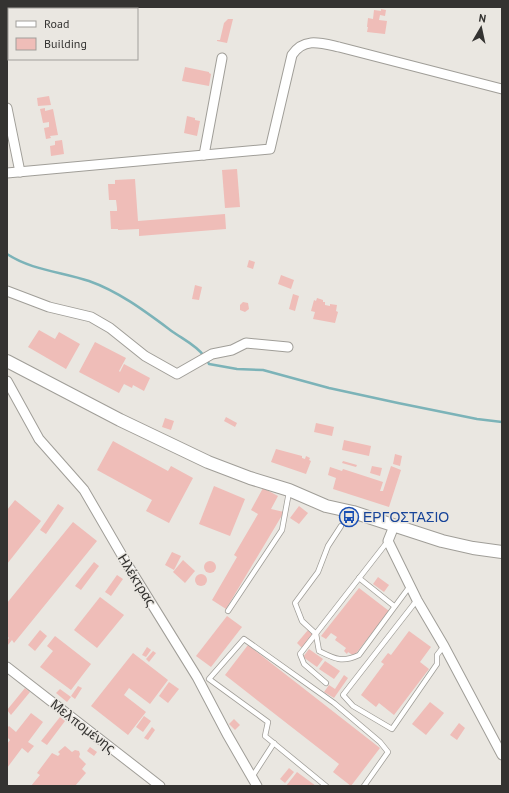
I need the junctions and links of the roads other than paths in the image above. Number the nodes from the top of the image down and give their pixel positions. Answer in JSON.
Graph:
{"nodes":[{"id":1,"x":222,"y":58,"type":"dead end"},
{"id":2,"x":502,"y":89,"type":"edge"},
{"id":3,"x":7,"y":108,"type":"edge"},
{"id":4,"x":204,"y":155,"type":"junction"},
{"id":5,"x":20,"y":172,"type":"junction"},
{"id":6,"x":7,"y":174,"type":"edge"},
{"id":7,"x":7,"y":291,"type":"edge"},
{"id":8,"x":288,"y":347,"type":"dead end"},
{"id":9,"x":7,"y":361,"type":"edge"},
{"id":10,"x":7,"y":381,"type":"edge"},
{"id":11,"x":289,"y":490,"type":"junction"},
{"id":12,"x":341,"y":526,"type":"dead end"},
{"id":13,"x":394,"y":526,"type":"junction"},
{"id":14,"x":388,"y":540,"type":"junction"},
{"id":15,"x":502,"y":552,"type":"edge"},
{"id":16,"x":359,"y":578,"type":"junction"},
{"id":17,"x":410,"y":586,"type":"junction"},
{"id":18,"x":417,"y":600,"type":"junction"},
{"id":19,"x":394,"y":606,"type":"junction"},
{"id":20,"x":228,"y":611,"type":"dead end"},
{"id":21,"x":316,"y":634,"type":"junction"},
{"id":22,"x":444,"y":646,"type":"junction"},
{"id":23,"x":7,"y":667,"type":"edge"},
{"id":24,"x":326,"y":683,"type":"dead end"},
{"id":25,"x":274,"y":743,"type":"junction"},
{"id":26,"x":502,"y":755,"type":"edge"},
{"id":27,"x":254,"y":782,"type":"edge"},
{"id":28,"x":160,"y":786,"type":"edge"},
{"id":29,"x":326,"y":786,"type":"edge"},
{"id":30,"x":364,"y":786,"type":"edge"}],
"edges":[{"from":1,"to":4,"type":"street"},
{"from":2,"to":4,"type":"street"},
{"from":3,"to":5,"type":"street"},
{"from":4,"to":5,"type":"street"},
{"from":5,"to":6,"type":"street"},
{"from":7,"to":8,"type":"street"},
{"from":9,"to":11,"type":"street"},
{"from":10,"to":27,"type":"street","name":"Ηλέκτρας"},
{"from":11,"to":13,"type":"street"},
{"from":11,"to":20,"type":"lane"},
{"from":12,"to":21,"type":"lane"},
{"from":13,"to":14,"type":"street"},
{"from":13,"to":15,"type":"street"},
{"from":14,"to":16,"type":"lane"},
{"from":14,"to":17,"type":"street"},
{"from":16,"to":19,"type":"lane"},
{"from":16,"to":21,"type":"lane"},
{"from":17,"to":18,"type":"street"},
{"from":17,"to":19,"type":"lane"},
{"from":18,"to":22,"type":"street"},
{"from":18,"to":22,"type":"lane"},
{"from":19,"to":21,"type":"lane"},
{"from":21,"to":24,"type":"lane"},
{"from":22,"to":26,"type":"street"},
{"from":23,"to":28,"type":"street","name":"Μελπομένης"},
{"from":25,"to":27,"type":"lane"},
{"from":25,"to":29,"type":"lane"},
{"from":25,"to":30,"type":"lane"}]}
